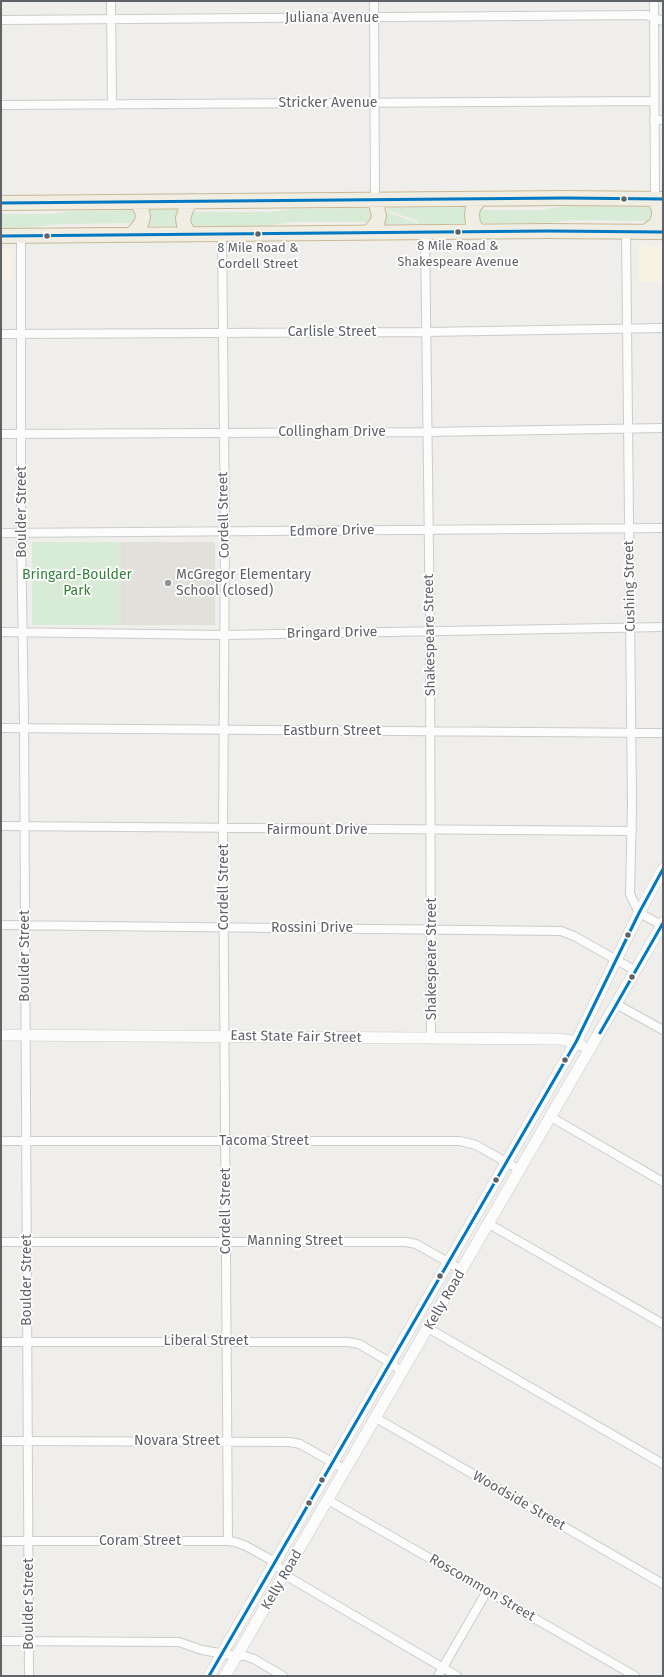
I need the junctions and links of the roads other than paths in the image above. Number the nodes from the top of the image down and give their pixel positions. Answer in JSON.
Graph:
{"nodes":[{"id":1,"x":111,"y":1,"type":"edge"},
{"id":2,"x":374,"y":1,"type":"edge"},
{"id":3,"x":654,"y":1,"type":"edge"},
{"id":4,"x":374,"y":18,"type":"junction"},
{"id":5,"x":111,"y":19,"type":"junction"},
{"id":6,"x":1,"y":20,"type":"edge"},
{"id":7,"x":659,"y":20,"type":"edge"},
{"id":8,"x":654,"y":101,"type":"junction"},
{"id":9,"x":374,"y":103,"type":"junction"},
{"id":10,"x":1,"y":105,"type":"edge"},
{"id":11,"x":112,"y":105,"type":"junction"},
{"id":12,"x":654,"y":120,"type":"junction"},
{"id":13,"x":663,"y":120,"type":"edge"},
{"id":14,"x":480,"y":199,"type":"junction"},
{"id":15,"x":659,"y":199,"type":"edge"},
{"id":16,"x":375,"y":200,"type":"junction"},
{"id":17,"x":192,"y":201,"type":"junction"},
{"id":18,"x":137,"y":202,"type":"junction"},
{"id":19,"x":1,"y":203,"type":"edge"},
{"id":20,"x":626,"y":231,"type":"junction"},
{"id":21,"x":647,"y":231,"type":"junction"},
{"id":22,"x":369,"y":232,"type":"junction"},
{"id":23,"x":425,"y":232,"type":"junction"},
{"id":24,"x":477,"y":232,"type":"junction"},
{"id":25,"x":663,"y":232,"type":"edge"},
{"id":26,"x":132,"y":234,"type":"junction"},
{"id":27,"x":189,"y":234,"type":"junction"},
{"id":28,"x":222,"y":234,"type":"junction"},
{"id":29,"x":1,"y":236,"type":"edge"},
{"id":30,"x":21,"y":236,"type":"junction"},
{"id":31,"x":627,"y":328,"type":"junction"},
{"id":32,"x":663,"y":328,"type":"edge"},
{"id":33,"x":223,"y":332,"type":"junction"},
{"id":34,"x":426,"y":332,"type":"junction"},
{"id":35,"x":1,"y":334,"type":"edge"},
{"id":36,"x":21,"y":334,"type":"junction"},
{"id":37,"x":663,"y":428,"type":"edge"},
{"id":38,"x":628,"y":429,"type":"junction"},
{"id":39,"x":223,"y":432,"type":"junction"},
{"id":40,"x":427,"y":432,"type":"junction"},
{"id":41,"x":1,"y":434,"type":"edge"},
{"id":42,"x":22,"y":434,"type":"junction"},
{"id":43,"x":630,"y":528,"type":"junction"},
{"id":44,"x":663,"y":528,"type":"edge"},
{"id":45,"x":429,"y":530,"type":"junction"},
{"id":46,"x":225,"y":532,"type":"junction"},
{"id":47,"x":1,"y":533,"type":"edge"},
{"id":48,"x":21,"y":533,"type":"junction"},
{"id":49,"x":663,"y":627,"type":"edge"},
{"id":50,"x":631,"y":628,"type":"junction"},
{"id":51,"x":430,"y":631,"type":"junction"},
{"id":52,"x":1,"y":632,"type":"edge"},
{"id":53,"x":23,"y":632,"type":"junction"},
{"id":54,"x":224,"y":635,"type":"junction"},
{"id":55,"x":1,"y":728,"type":"edge"},
{"id":56,"x":24,"y":728,"type":"junction"},
{"id":57,"x":224,"y":730,"type":"junction"},
{"id":58,"x":430,"y":731,"type":"junction"},
{"id":59,"x":632,"y":732,"type":"junction"},
{"id":60,"x":663,"y":733,"type":"edge"},
{"id":61,"x":1,"y":826,"type":"edge"},
{"id":62,"x":24,"y":826,"type":"junction"},
{"id":63,"x":223,"y":829,"type":"junction"},
{"id":64,"x":431,"y":830,"type":"junction"},
{"id":65,"x":632,"y":831,"type":"junction"},
{"id":66,"x":663,"y":869,"type":"edge"},
{"id":67,"x":639,"y":913,"type":"junction"},
{"id":68,"x":662,"y":924,"type":"edge"},
{"id":69,"x":1,"y":925,"type":"edge"},
{"id":70,"x":25,"y":925,"type":"junction"},
{"id":71,"x":224,"y":927,"type":"junction"},
{"id":72,"x":432,"y":929,"type":"junction"},
{"id":73,"x":616,"y":959,"type":"junction"},
{"id":74,"x":636,"y":971,"type":"junction"},
{"id":75,"x":616,"y":1004,"type":"junction"},
{"id":76,"x":663,"y":1030,"type":"edge"},
{"id":77,"x":1,"y":1035,"type":"edge"},
{"id":78,"x":26,"y":1035,"type":"junction"},
{"id":79,"x":225,"y":1036,"type":"junction"},
{"id":80,"x":432,"y":1038,"type":"junction"},
{"id":81,"x":576,"y":1042,"type":"junction"},
{"id":82,"x":590,"y":1050,"type":"junction"},
{"id":83,"x":551,"y":1117,"type":"junction"},
{"id":84,"x":1,"y":1141,"type":"edge"},
{"id":85,"x":26,"y":1141,"type":"junction"},
{"id":86,"x":226,"y":1141,"type":"junction"},
{"id":87,"x":507,"y":1162,"type":"junction"},
{"id":88,"x":520,"y":1170,"type":"junction"},
{"id":89,"x":663,"y":1182,"type":"edge"},
{"id":90,"x":489,"y":1224,"type":"junction"},
{"id":91,"x":226,"y":1241,"type":"junction"},
{"id":92,"x":1,"y":1242,"type":"edge"},
{"id":93,"x":27,"y":1242,"type":"junction"},
{"id":94,"x":449,"y":1262,"type":"junction"},
{"id":95,"x":462,"y":1270,"type":"junction"},
{"id":96,"x":663,"y":1324,"type":"edge"},
{"id":97,"x":428,"y":1328,"type":"junction"},
{"id":98,"x":28,"y":1341,"type":"junction"},
{"id":99,"x":227,"y":1341,"type":"junction"},
{"id":100,"x":1,"y":1342,"type":"edge"},
{"id":101,"x":391,"y":1363,"type":"junction"},
{"id":102,"x":402,"y":1372,"type":"junction"},
{"id":103,"x":376,"y":1418,"type":"junction"},
{"id":104,"x":1,"y":1441,"type":"edge"},
{"id":105,"x":28,"y":1441,"type":"junction"},
{"id":106,"x":226,"y":1441,"type":"junction"},
{"id":107,"x":333,"y":1463,"type":"junction"},
{"id":108,"x":663,"y":1464,"type":"edge"},
{"id":109,"x":346,"y":1470,"type":"junction"},
{"id":110,"x":328,"y":1500,"type":"junction"},
{"id":111,"x":228,"y":1540,"type":"junction"},
{"id":112,"x":1,"y":1541,"type":"edge"},
{"id":113,"x":28,"y":1541,"type":"junction"},
{"id":114,"x":275,"y":1562,"type":"junction"},
{"id":115,"x":285,"y":1575,"type":"junction"},
{"id":116,"x":663,"y":1584,"type":"edge"},
{"id":117,"x":487,"y":1591,"type":"junction"},
{"id":118,"x":1,"y":1641,"type":"edge"},
{"id":119,"x":29,"y":1641,"type":"junction"},
{"id":120,"x":221,"y":1654,"type":"junction"},
{"id":121,"x":236,"y":1656,"type":"junction"},
{"id":122,"x":443,"y":1668,"type":"junction"},
{"id":123,"x":28,"y":1676,"type":"edge"},
{"id":124,"x":209,"y":1676,"type":"edge"},
{"id":125,"x":225,"y":1676,"type":"edge"},
{"id":126,"x":283,"y":1676,"type":"edge"},
{"id":127,"x":438,"y":1676,"type":"edge"},
{"id":128,"x":457,"y":1676,"type":"edge"},
{"id":129,"x":635,"y":1676,"type":"edge"}],
"edges":[{"from":1,"to":5,"type":"street"},
{"from":2,"to":4,"type":"street"},
{"from":3,"to":7,"type":"street"},
{"from":4,"to":5,"type":"street","name":"Juliana Avenue"},
{"from":4,"to":7,"type":"street","name":"Juliana Avenue"},
{"from":4,"to":9,"type":"street"},
{"from":5,"to":6,"type":"street","name":"Juliana Avenue"},
{"from":5,"to":11,"type":"street"},
{"from":7,"to":8,"type":"street"},
{"from":8,"to":9,"type":"street","name":"Stricker Avenue"},
{"from":8,"to":12,"type":"street"},
{"from":9,"to":11,"type":"street","name":"Stricker Avenue"},
{"from":9,"to":16,"type":"street"},
{"from":10,"to":11,"type":"street","name":"Stricker Avenue"},
{"from":12,"to":13,"type":"street"},
{"from":12,"to":15,"type":"street"},
{"from":14,"to":15,"type":"highway"},
{"from":14,"to":16,"type":"highway"},
{"from":14,"to":24,"type":"highway"},
{"from":15,"to":21,"type":"highway"},
{"from":16,"to":17,"type":"highway"},
{"from":16,"to":22,"type":"highway"},
{"from":17,"to":18,"type":"highway"},
{"from":17,"to":27,"type":"highway"},
{"from":18,"to":19,"type":"highway"},
{"from":18,"to":26,"type":"highway"},
{"from":20,"to":21,"type":"highway"},
{"from":20,"to":24,"type":"highway"},
{"from":20,"to":31,"type":"street","name":"Cushing Street"},
{"from":21,"to":25,"type":"highway"},
{"from":22,"to":23,"type":"highway"},
{"from":22,"to":28,"type":"highway"},
{"from":23,"to":24,"type":"highway"},
{"from":23,"to":34,"type":"street","name":"Shakespeare Street"},
{"from":26,"to":27,"type":"highway"},
{"from":26,"to":30,"type":"highway"},
{"from":27,"to":28,"type":"highway"},
{"from":28,"to":33,"type":"street","name":"Cordell Street"},
{"from":29,"to":30,"type":"highway"},
{"from":30,"to":36,"type":"street","name":"Boulder Street"},
{"from":31,"to":32,"type":"street","name":"Carlisle Street"},
{"from":31,"to":34,"type":"street","name":"Carlisle Street"},
{"from":31,"to":38,"type":"street","name":"Cushing Street"},
{"from":33,"to":34,"type":"street","name":"Carlisle Street"},
{"from":33,"to":36,"type":"street","name":"Carlisle Street"},
{"from":33,"to":39,"type":"street","name":"Cordell Street"},
{"from":34,"to":40,"type":"street","name":"Shakespeare Street"},
{"from":35,"to":36,"type":"street","name":"Carlisle Street"},
{"from":36,"to":42,"type":"street","name":"Boulder Street"},
{"from":37,"to":38,"type":"street","name":"Collingham Drive"},
{"from":38,"to":40,"type":"street","name":"Collingham Drive"},
{"from":38,"to":43,"type":"street","name":"Cushing Street"},
{"from":39,"to":40,"type":"street","name":"Collingham Drive"},
{"from":39,"to":42,"type":"street","name":"Collingham Drive"},
{"from":39,"to":46,"type":"street","name":"Cordell Street"},
{"from":40,"to":45,"type":"street","name":"Shakespeare Street"},
{"from":41,"to":42,"type":"street","name":"Collingham Drive"},
{"from":42,"to":48,"type":"street","name":"Boulder Street"},
{"from":43,"to":44,"type":"street","name":"Edmore Drive"},
{"from":43,"to":45,"type":"street","name":"Edmore Drive"},
{"from":43,"to":50,"type":"street","name":"Cushing Street"},
{"from":45,"to":46,"type":"street","name":"Edmore Drive"},
{"from":45,"to":51,"type":"street","name":"Shakespeare Street"},
{"from":46,"to":48,"type":"street","name":"Edmore Drive"},
{"from":46,"to":54,"type":"street","name":"Cordell Street"},
{"from":47,"to":48,"type":"street","name":"Edmore Drive"},
{"from":48,"to":53,"type":"street","name":"Boulder Street"},
{"from":49,"to":50,"type":"street","name":"Bringard Drive"},
{"from":50,"to":51,"type":"street","name":"Bringard Drive"},
{"from":50,"to":59,"type":"street","name":"Cushing Street"},
{"from":51,"to":54,"type":"street","name":"Bringard Drive"},
{"from":51,"to":58,"type":"street","name":"Shakespeare Street"},
{"from":52,"to":53,"type":"street","name":"Bringard Drive"},
{"from":53,"to":54,"type":"street","name":"Bringard Drive"},
{"from":53,"to":56,"type":"street","name":"Boulder Street"},
{"from":54,"to":57,"type":"street","name":"Cordell Street"},
{"from":55,"to":56,"type":"street","name":"Eastburn Street"},
{"from":56,"to":57,"type":"street","name":"Eastburn Street"},
{"from":56,"to":62,"type":"street","name":"Boulder Street"},
{"from":57,"to":58,"type":"street","name":"Eastburn Street"},
{"from":57,"to":63,"type":"street","name":"Cordell Street"},
{"from":58,"to":59,"type":"street","name":"Eastburn Street"},
{"from":58,"to":64,"type":"street","name":"Shakespeare Street"},
{"from":59,"to":60,"type":"street","name":"Eastburn Street"},
{"from":59,"to":65,"type":"street","name":"Cushing Street"},
{"from":61,"to":62,"type":"street","name":"Fairmount Drive"},
{"from":62,"to":63,"type":"street","name":"Fairmount Drive"},
{"from":62,"to":70,"type":"street","name":"Boulder Street"},
{"from":63,"to":64,"type":"street","name":"Fairmount Drive"},
{"from":63,"to":71,"type":"street","name":"Cordell Street"},
{"from":64,"to":65,"type":"street","name":"Fairmount Drive"},
{"from":64,"to":72,"type":"street","name":"Shakespeare Street"},
{"from":65,"to":67,"type":"street","name":"Cushing Street"},
{"from":66,"to":67,"type":"street","name":"Kelly Road"},
{"from":67,"to":68,"type":"street"},
{"from":67,"to":73,"type":"street","name":"Kelly Road"},
{"from":68,"to":74,"type":"street","name":"Kelly Road"},
{"from":69,"to":70,"type":"street","name":"Rossini Drive"},
{"from":70,"to":71,"type":"street","name":"Rossini Drive"},
{"from":70,"to":78,"type":"street","name":"Boulder Street"},
{"from":71,"to":72,"type":"street","name":"Rossini Drive"},
{"from":71,"to":79,"type":"street","name":"Cordell Street"},
{"from":72,"to":73,"type":"street","name":"Rossini Drive"},
{"from":72,"to":80,"type":"street","name":"Shakespeare Street"},
{"from":73,"to":74,"type":"street","name":"Rossini Drive"},
{"from":73,"to":81,"type":"street","name":"Kelly Road"},
{"from":74,"to":75,"type":"street","name":"Kelly Road"},
{"from":75,"to":76,"type":"street"},
{"from":75,"to":82,"type":"street","name":"Kelly Road"},
{"from":77,"to":78,"type":"street","name":"East State Fair Street"},
{"from":78,"to":79,"type":"street","name":"East State Fair Street"},
{"from":78,"to":85,"type":"street","name":"Boulder Street"},
{"from":79,"to":80,"type":"street","name":"East State Fair Street"},
{"from":79,"to":86,"type":"street","name":"Cordell Street"},
{"from":80,"to":81,"type":"street","name":"East State Fair Street"},
{"from":81,"to":82,"type":"street","name":"East State Fair Street"},
{"from":81,"to":87,"type":"street","name":"Kelly Road"},
{"from":82,"to":83,"type":"street","name":"Kelly Road"},
{"from":83,"to":88,"type":"street","name":"Kelly Road"},
{"from":83,"to":89,"type":"street"},
{"from":84,"to":85,"type":"street","name":"Tacoma Street"},
{"from":85,"to":86,"type":"street","name":"Tacoma Street"},
{"from":85,"to":93,"type":"street","name":"Boulder Street"},
{"from":86,"to":87,"type":"street","name":"Tacoma Street"},
{"from":86,"to":91,"type":"street","name":"Cordell Street"},
{"from":87,"to":88,"type":"street","name":"Tacoma Street"},
{"from":87,"to":94,"type":"street","name":"Kelly Road"},
{"from":88,"to":90,"type":"street","name":"Kelly Road"},
{"from":90,"to":95,"type":"street","name":"Kelly Road"},
{"from":90,"to":96,"type":"street"},
{"from":91,"to":93,"type":"street","name":"Manning Street"},
{"from":91,"to":94,"type":"street","name":"Manning Street"},
{"from":91,"to":99,"type":"street","name":"Cordell Street"},
{"from":92,"to":93,"type":"street","name":"Manning Street"},
{"from":93,"to":98,"type":"street","name":"Boulder Street"},
{"from":94,"to":95,"type":"street","name":"Manning Street"},
{"from":94,"to":101,"type":"street","name":"Kelly Road"},
{"from":95,"to":97,"type":"street","name":"Kelly Road"},
{"from":97,"to":102,"type":"street","name":"Kelly Road"},
{"from":97,"to":108,"type":"street"},
{"from":98,"to":99,"type":"street","name":"Liberal Street"},
{"from":98,"to":100,"type":"street","name":"Liberal Street"},
{"from":98,"to":105,"type":"street","name":"Boulder Street"},
{"from":99,"to":101,"type":"street","name":"Liberal Street"},
{"from":99,"to":106,"type":"street","name":"Cordell Street"},
{"from":101,"to":102,"type":"street","name":"Liberal Street"},
{"from":101,"to":107,"type":"street","name":"Kelly Road"},
{"from":102,"to":103,"type":"street","name":"Kelly Road"},
{"from":103,"to":109,"type":"street","name":"Kelly Road"},
{"from":103,"to":116,"type":"street","name":"Woodside Street"},
{"from":104,"to":105,"type":"street","name":"Novara Street"},
{"from":105,"to":106,"type":"street","name":"Novara Street"},
{"from":105,"to":113,"type":"street","name":"Boulder Street"},
{"from":106,"to":107,"type":"street","name":"Novara Street"},
{"from":106,"to":111,"type":"street","name":"Cordell Street"},
{"from":107,"to":109,"type":"street","name":"Novara Street"},
{"from":107,"to":114,"type":"street","name":"Kelly Road"},
{"from":109,"to":110,"type":"street","name":"Kelly Road"},
{"from":110,"to":115,"type":"street","name":"Kelly Road"},
{"from":110,"to":117,"type":"street","name":"Roscommon Street"},
{"from":111,"to":113,"type":"street","name":"Coram Street"},
{"from":111,"to":114,"type":"street","name":"Coram Street"},
{"from":112,"to":113,"type":"street","name":"Coram Street"},
{"from":113,"to":119,"type":"street","name":"Boulder Street"},
{"from":114,"to":115,"type":"street"},
{"from":114,"to":120,"type":"street","name":"Kelly Road"},
{"from":115,"to":121,"type":"street","name":"Kelly Road"},
{"from":115,"to":122,"type":"street"},
{"from":117,"to":122,"type":"street"},
{"from":117,"to":129,"type":"street","name":"Roscommon Street"},
{"from":118,"to":119,"type":"street"},
{"from":119,"to":120,"type":"street"},
{"from":119,"to":123,"type":"street","name":"Boulder Street"},
{"from":120,"to":121,"type":"street"},
{"from":120,"to":124,"type":"street","name":"Kelly Road"},
{"from":121,"to":125,"type":"street","name":"Kelly Road"},
{"from":121,"to":126,"type":"street"},
{"from":122,"to":127,"type":"street"},
{"from":122,"to":128,"type":"street"}]}
